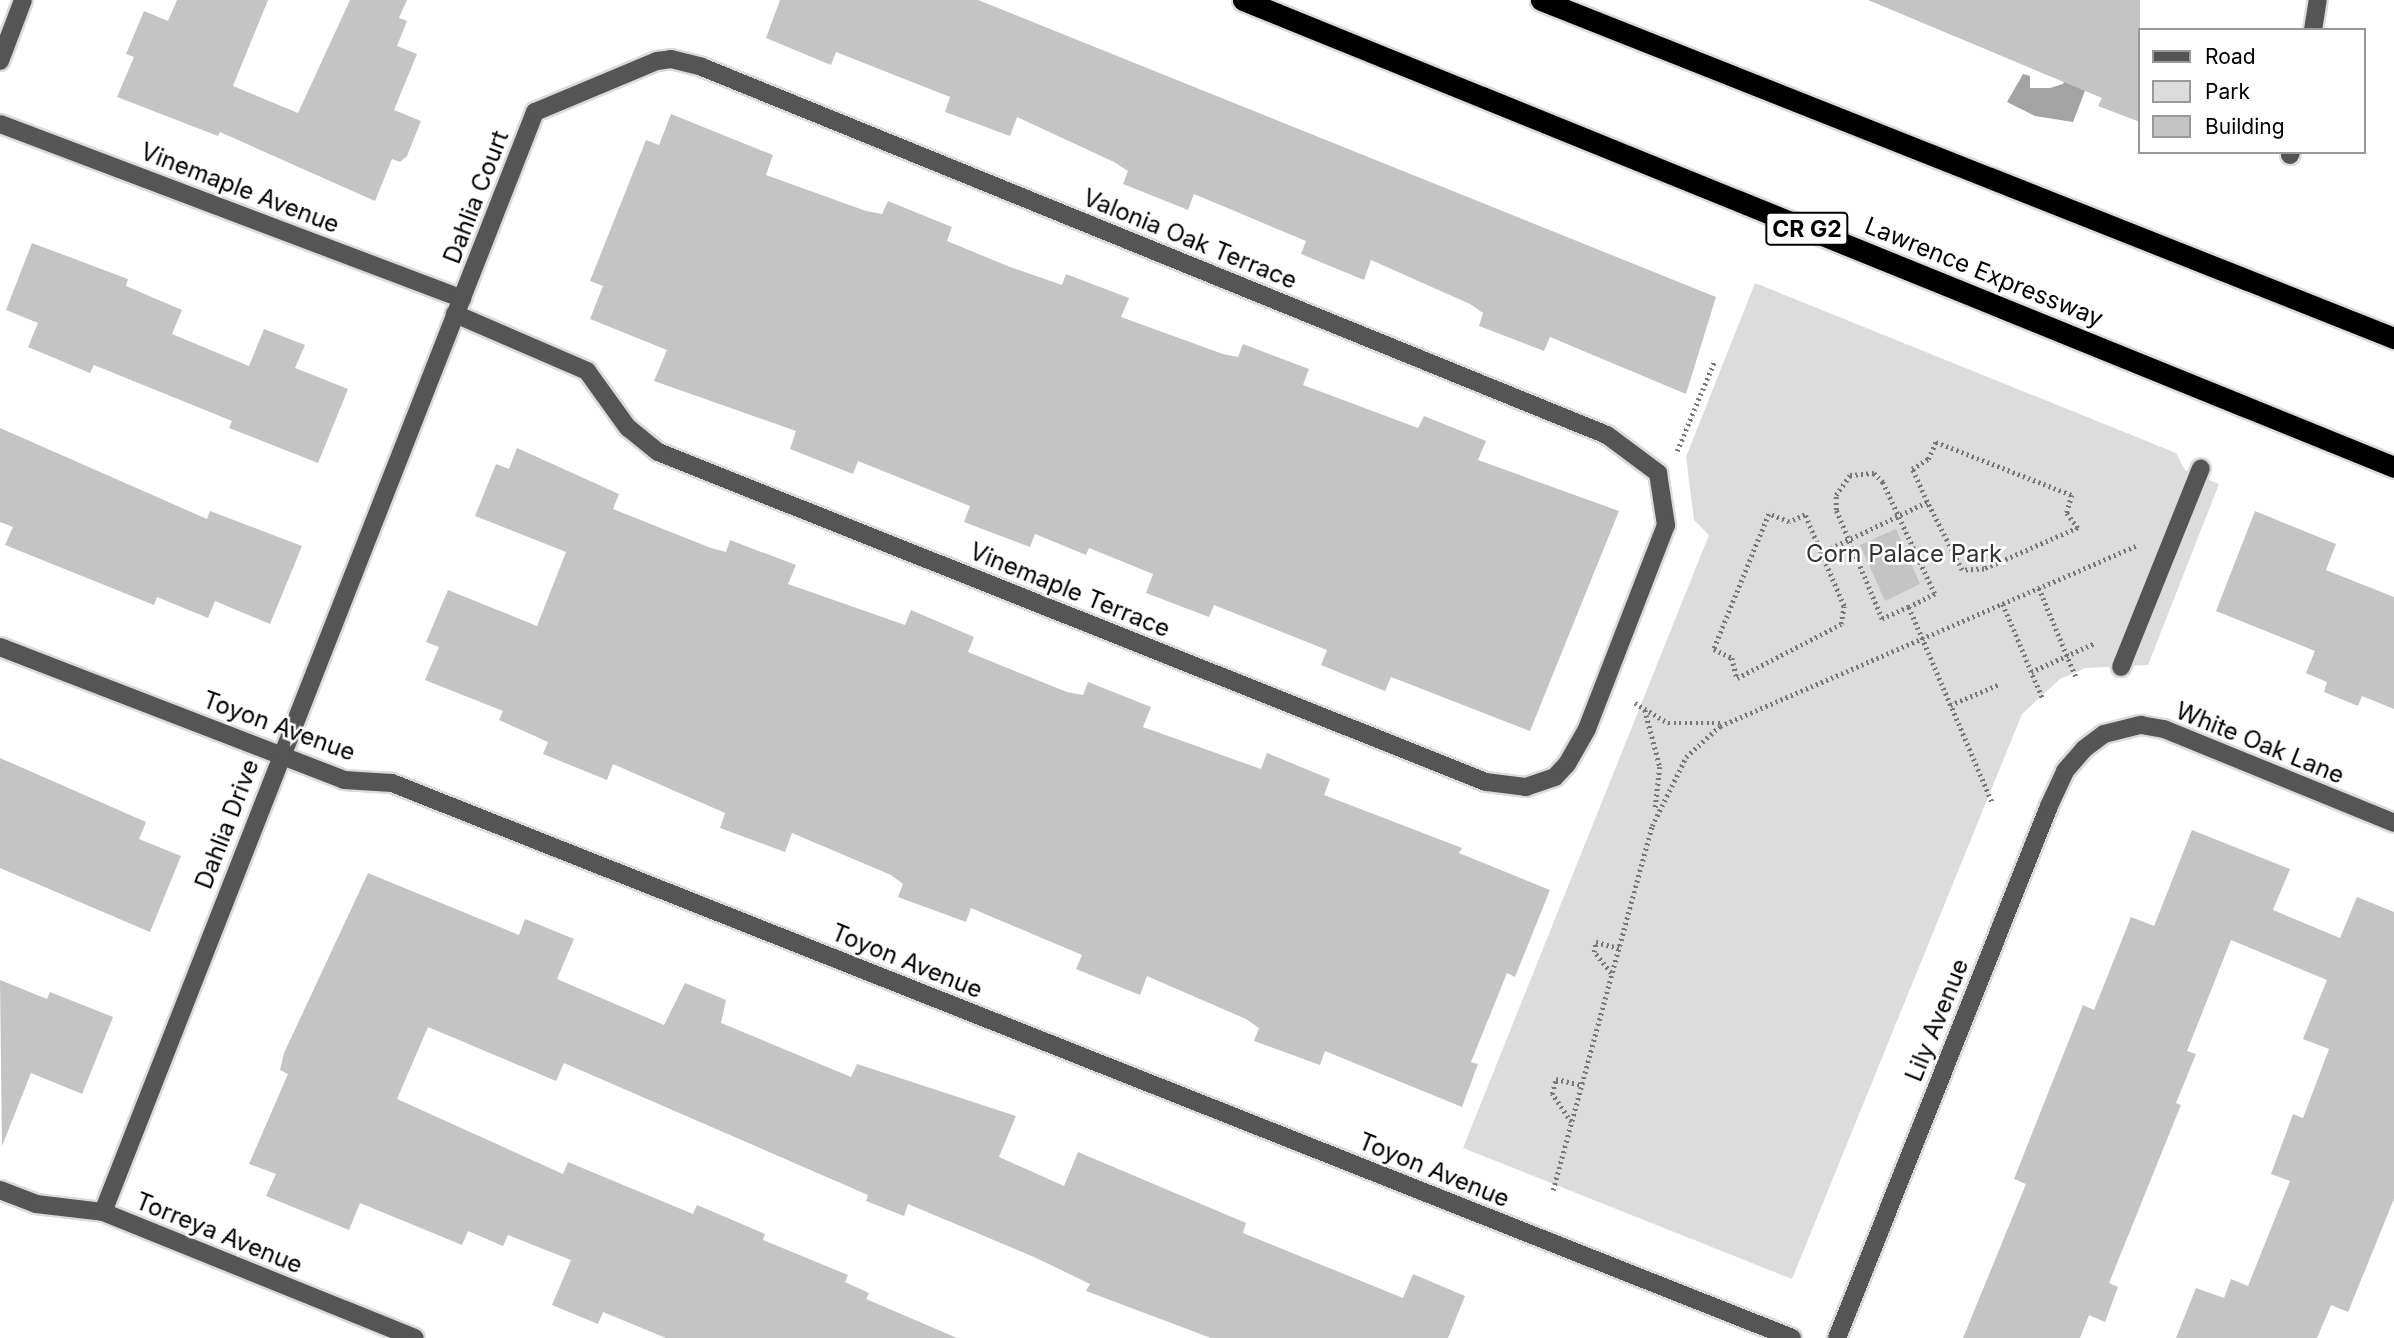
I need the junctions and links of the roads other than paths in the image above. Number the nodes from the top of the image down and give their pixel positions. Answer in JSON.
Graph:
{"nodes":[{"id":1,"x":23,"y":0,"type":"edge"},
{"id":2,"x":1243,"y":0,"type":"edge"},
{"id":3,"x":1541,"y":0,"type":"edge"},
{"id":4,"x":2318,"y":0,"type":"edge"},
{"id":5,"x":2313,"y":28,"type":"edge"},
{"id":6,"x":0,"y":61,"type":"edge"},
{"id":7,"x":535,"y":112,"type":"joint"},
{"id":8,"x":0,"y":124,"type":"edge"},
{"id":9,"x":459,"y":307,"type":"junction"},
{"id":10,"x":2394,"y":338,"type":"edge"},
{"id":11,"x":2394,"y":467,"type":"edge"},
{"id":12,"x":2201,"y":468,"type":"dead end"},
{"id":13,"x":1625,"y":636,"type":"joint"},
{"id":14,"x":0,"y":647,"type":"edge"},
{"id":15,"x":2121,"y":667,"type":"dead end"},
{"id":16,"x":2104,"y":734,"type":"joint"},
{"id":17,"x":280,"y":755,"type":"junction"},
{"id":18,"x":2394,"y":823,"type":"edge"},
{"id":19,"x":0,"y":1190,"type":"edge"},
{"id":20,"x":103,"y":1212,"type":"junction"},
{"id":21,"x":415,"y":1338,"type":"edge"},
{"id":22,"x":1792,"y":1338,"type":"edge"},
{"id":23,"x":1837,"y":1338,"type":"edge"}],
"edges":[{"from":1,"to":6,"type":"street"},
{"from":2,"to":11,"type":"highway","name":"Lawrence Expressway","number":"CR G2"},
{"from":3,"to":10,"type":"highway"},
{"from":4,"to":5,"type":"street"},
{"from":7,"to":9,"type":"street","name":"Dahlia Court"},
{"from":7,"to":13,"type":"street","name":"Valonia Oak Terrace"},
{"from":8,"to":9,"type":"street","name":"Vinemaple Avenue"},
{"from":9,"to":13,"type":"street","name":"Vinemaple Terrace"},
{"from":9,"to":17,"type":"street","name":"Dahlia Drive"},
{"from":12,"to":15,"type":"street"},
{"from":14,"to":17,"type":"street","name":"Toyon Avenue"},
{"from":16,"to":18,"type":"street","name":"White Oak Lane"},
{"from":16,"to":23,"type":"street","name":"Lily Avenue"},
{"from":17,"to":20,"type":"street","name":"Dahlia Drive"},
{"from":17,"to":22,"type":"street","name":"Toyon Avenue"},
{"from":19,"to":20,"type":"street","name":"Torreya Avenue"},
{"from":20,"to":21,"type":"street","name":"Torreya Avenue"}]}
